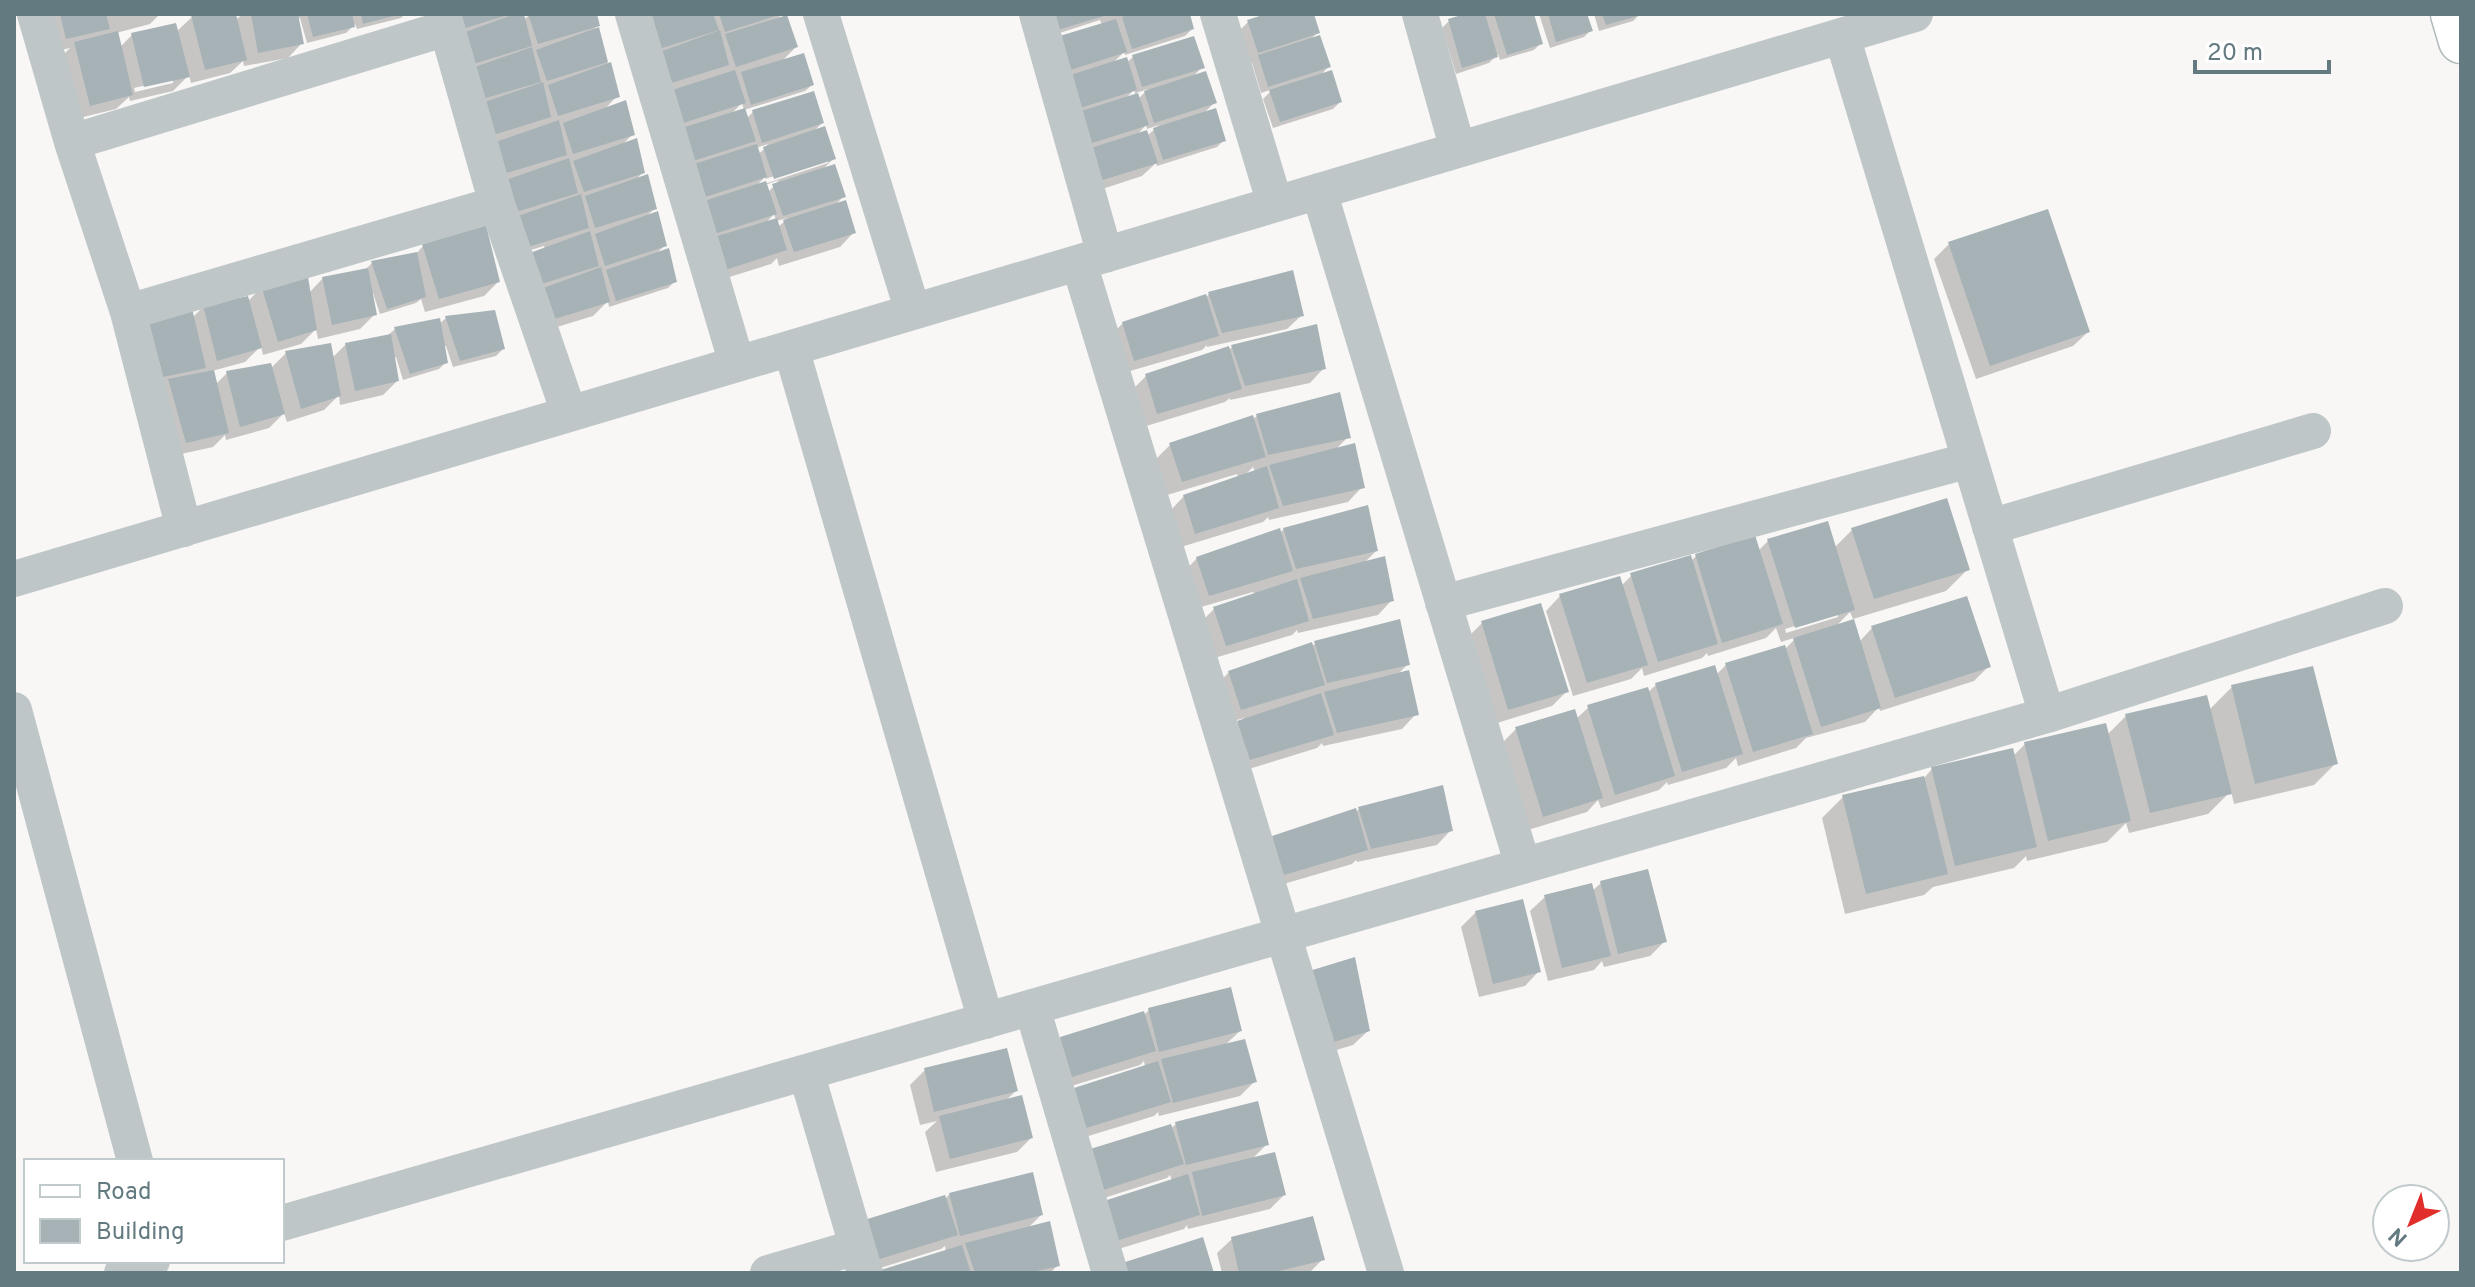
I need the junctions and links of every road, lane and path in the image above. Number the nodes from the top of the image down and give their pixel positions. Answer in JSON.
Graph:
{"nodes":[{"id":1,"x":35,"y":14,"type":"edge"},
{"id":2,"x":633,"y":14,"type":"edge"},
{"id":3,"x":821,"y":14,"type":"edge"},
{"id":4,"x":1037,"y":14,"type":"edge"},
{"id":5,"x":1218,"y":14,"type":"edge"},
{"id":6,"x":1420,"y":14,"type":"edge"},
{"id":7,"x":1915,"y":14,"type":"edge"},
{"id":8,"x":2453,"y":14,"type":"edge"},
{"id":9,"x":445,"y":21,"type":"edge"},
{"id":10,"x":1855,"y":26,"type":"edge"},
{"id":11,"x":2461,"y":41,"type":"edge"},
{"id":12,"x":72,"y":142,"type":"junction"},
{"id":13,"x":1458,"y":150,"type":"junction"},
{"id":14,"x":1319,"y":191,"type":"junction"},
{"id":15,"x":497,"y":204,"type":"junction"},
{"id":16,"x":1275,"y":204,"type":"junction"},
{"id":17,"x":1092,"y":259,"type":"junction"},
{"id":18,"x":128,"y":312,"type":"junction"},
{"id":19,"x":913,"y":312,"type":"junction"},
{"id":20,"x":791,"y":348,"type":"junction"},
{"id":21,"x":737,"y":364,"type":"junction"},
{"id":22,"x":569,"y":413,"type":"junction"},
{"id":23,"x":2313,"y":431,"type":"dead end"},
{"id":24,"x":1970,"y":460,"type":"junction"},
{"id":25,"x":1990,"y":527,"type":"junction"},
{"id":26,"x":184,"y":529,"type":"junction"},
{"id":27,"x":14,"y":579,"type":"edge"},
{"id":28,"x":1443,"y":603,"type":"junction"},
{"id":29,"x":2385,"y":606,"type":"dead end"},
{"id":30,"x":14,"y":710,"type":"edge"},
{"id":31,"x":2047,"y":715,"type":"junction"},
{"id":32,"x":1523,"y":866,"type":"junction"},
{"id":33,"x":1283,"y":935,"type":"junction"},
{"id":34,"x":1032,"y":1007,"type":"junction"},
{"id":35,"x":986,"y":1021,"type":"junction"},
{"id":36,"x":806,"y":1072,"type":"junction"},
{"id":37,"x":134,"y":1159,"type":"edge"},
{"id":38,"x":284,"y":1222,"type":"edge"},
{"id":39,"x":861,"y":1260,"type":"edge"},
{"id":40,"x":147,"y":1263,"type":"edge"},
{"id":41,"x":122,"y":1273,"type":"edge"},
{"id":42,"x":768,"y":1273,"type":"edge"},
{"id":43,"x":1110,"y":1273,"type":"edge"},
{"id":44,"x":1386,"y":1273,"type":"edge"}],
"edges":[{"from":1,"to":12,"type":"street"},
{"from":2,"to":21,"type":"street"},
{"from":3,"to":19,"type":"street"},
{"from":4,"to":17,"type":"street"},
{"from":5,"to":16,"type":"street"},
{"from":6,"to":13,"type":"street"},
{"from":7,"to":10,"type":"street"},
{"from":8,"to":11,"type":"street"},
{"from":9,"to":12,"type":"street"},
{"from":9,"to":15,"type":"street"},
{"from":10,"to":13,"type":"street"},
{"from":10,"to":24,"type":"street"},
{"from":12,"to":18,"type":"street"},
{"from":13,"to":14,"type":"street"},
{"from":14,"to":16,"type":"street"},
{"from":14,"to":28,"type":"street"},
{"from":15,"to":18,"type":"street"},
{"from":15,"to":22,"type":"street"},
{"from":16,"to":17,"type":"street"},
{"from":17,"to":19,"type":"street"},
{"from":17,"to":33,"type":"street"},
{"from":18,"to":26,"type":"street"},
{"from":19,"to":20,"type":"street"},
{"from":20,"to":21,"type":"street"},
{"from":20,"to":35,"type":"street"},
{"from":21,"to":22,"type":"street"},
{"from":22,"to":26,"type":"street"},
{"from":23,"to":25,"type":"street"},
{"from":24,"to":25,"type":"street"},
{"from":24,"to":28,"type":"street"},
{"from":25,"to":31,"type":"street"},
{"from":26,"to":27,"type":"street"},
{"from":28,"to":32,"type":"street"},
{"from":29,"to":31,"type":"street"},
{"from":30,"to":37,"type":"street"},
{"from":31,"to":32,"type":"street"},
{"from":32,"to":33,"type":"street"},
{"from":33,"to":34,"type":"street"},
{"from":33,"to":44,"type":"street"},
{"from":34,"to":35,"type":"street"},
{"from":34,"to":43,"type":"street"},
{"from":35,"to":36,"type":"street"},
{"from":36,"to":38,"type":"street"},
{"from":36,"to":39,"type":"street"},
{"from":39,"to":42,"type":"street"},
{"from":40,"to":41,"type":"street"}]}
